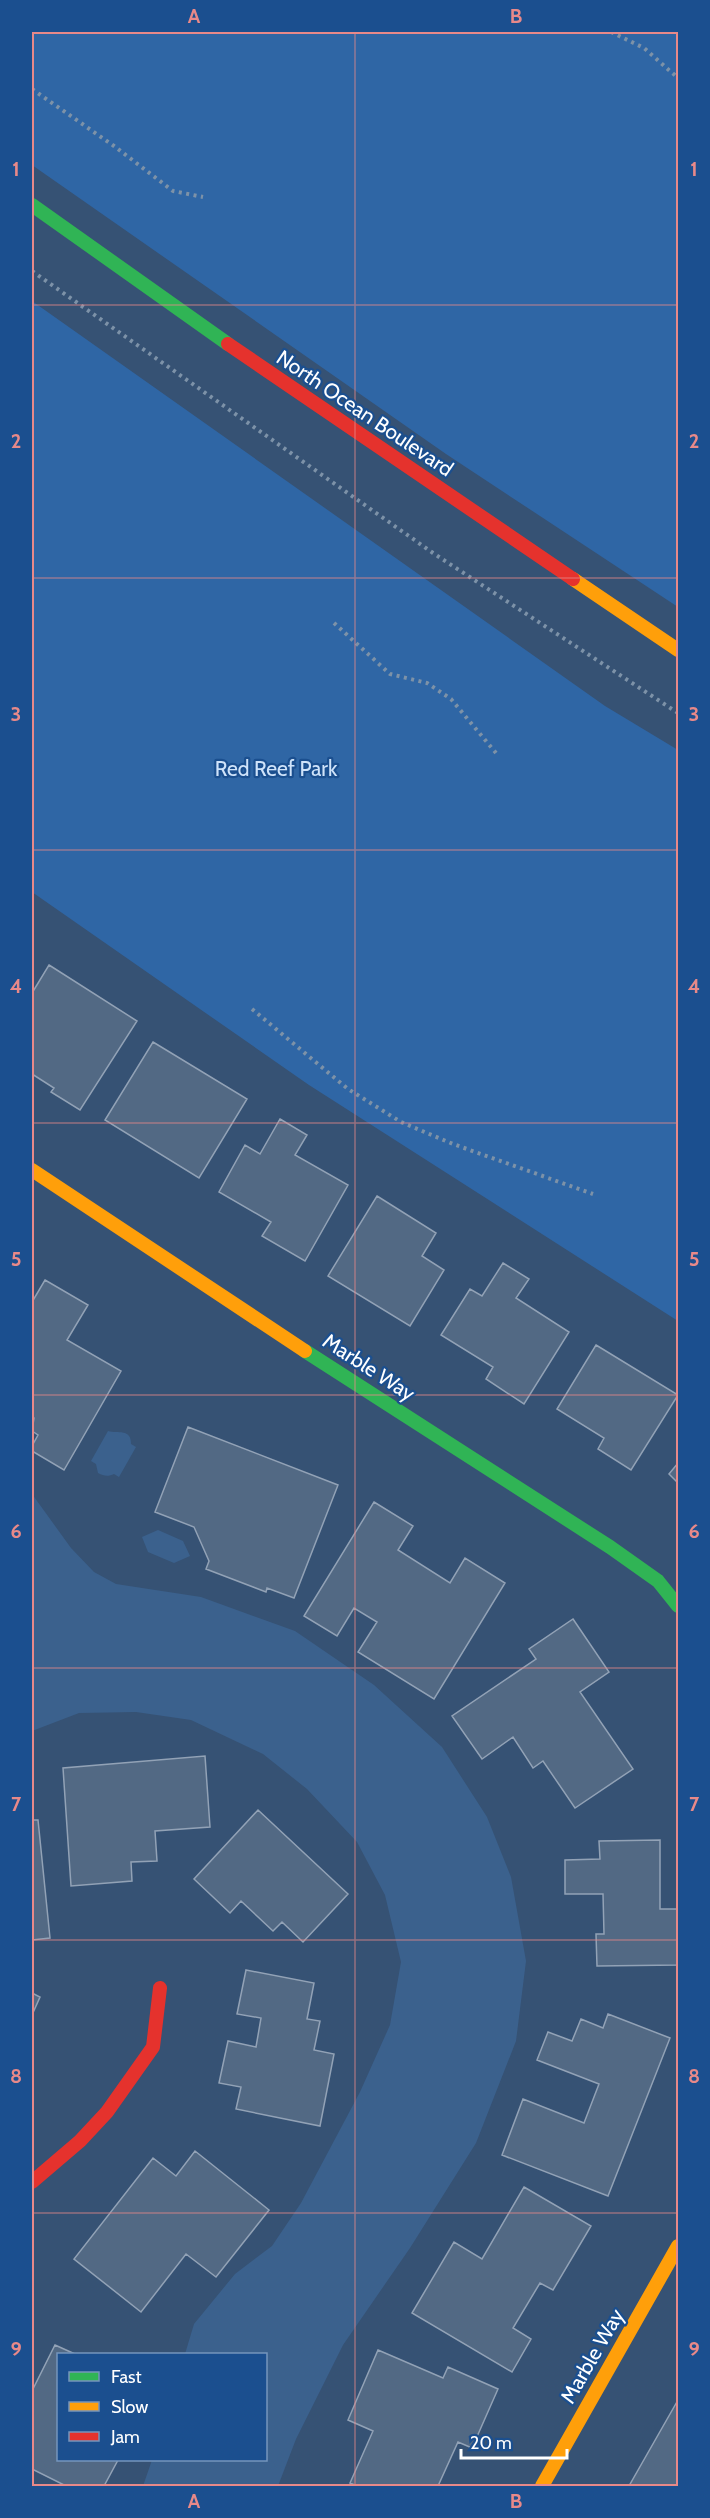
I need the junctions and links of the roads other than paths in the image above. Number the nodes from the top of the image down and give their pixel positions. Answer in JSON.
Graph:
{"nodes":[{"id":1,"x":32,"y":205,"type":"edge"},
{"id":2,"x":678,"y":650,"type":"edge"},
{"id":3,"x":32,"y":1170,"type":"edge"},
{"id":4,"x":678,"y":1606,"type":"edge"},
{"id":5,"x":160,"y":1988,"type":"dead end"},
{"id":6,"x":32,"y":2182,"type":"edge"},
{"id":7,"x":678,"y":2246,"type":"edge"},
{"id":8,"x":542,"y":2487,"type":"edge"}],
"edges":[{"from":1,"to":2,"type":"street","name":"North Ocean Boulevard"},
{"from":3,"to":4,"type":"street","name":"Marble Way"},
{"from":5,"to":6,"type":"street"},
{"from":7,"to":8,"type":"street","name":"Marble Way"}]}
